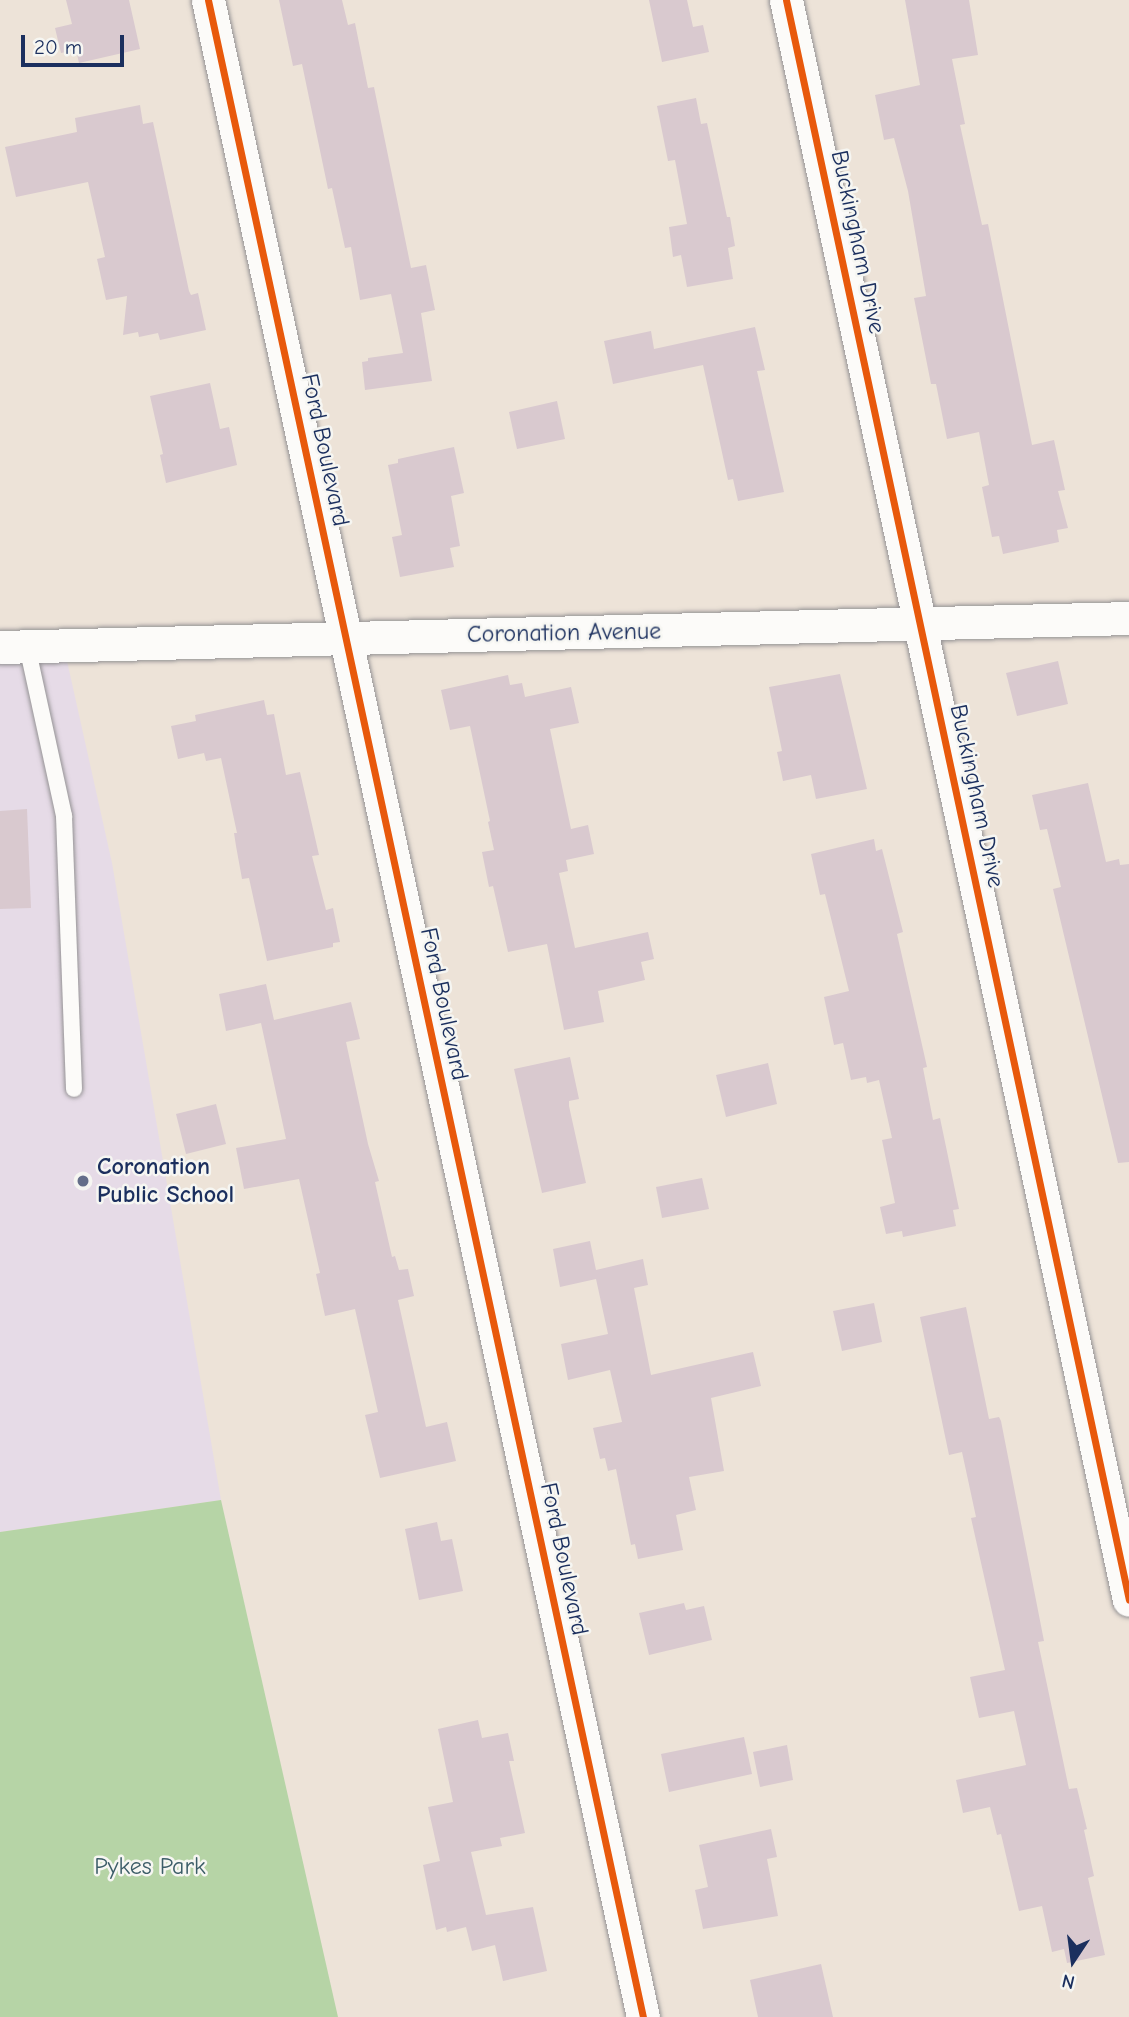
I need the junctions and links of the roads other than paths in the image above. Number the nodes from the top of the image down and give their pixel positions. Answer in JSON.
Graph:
{"nodes":[{"id":1,"x":208,"y":0,"type":"edge"},
{"id":2,"x":786,"y":0,"type":"edge"},
{"id":3,"x":1129,"y":618,"type":"edge"},
{"id":4,"x":920,"y":624,"type":"junction"},
{"id":5,"x":345,"y":638,"type":"junction"},
{"id":6,"x":13,"y":646,"type":"edge"},
{"id":7,"x":74,"y":1089,"type":"dead end"},
{"id":8,"x":1129,"y":1600,"type":"edge"},
{"id":9,"x":643,"y":2017,"type":"edge"}],
"edges":[{"from":1,"to":5,"type":"street","name":"Ford Boulevard"},
{"from":2,"to":4,"type":"street","name":"Buckingham Drive"},
{"from":3,"to":4,"type":"street","name":"Coronation Avenue"},
{"from":4,"to":5,"type":"street","name":"Coronation Avenue"},
{"from":4,"to":8,"type":"street","name":"Buckingham Drive"},
{"from":5,"to":6,"type":"street","name":"Coronation Avenue"},
{"from":5,"to":9,"type":"street","name":"Ford Boulevard"},
{"from":6,"to":7,"type":"lane"}]}
